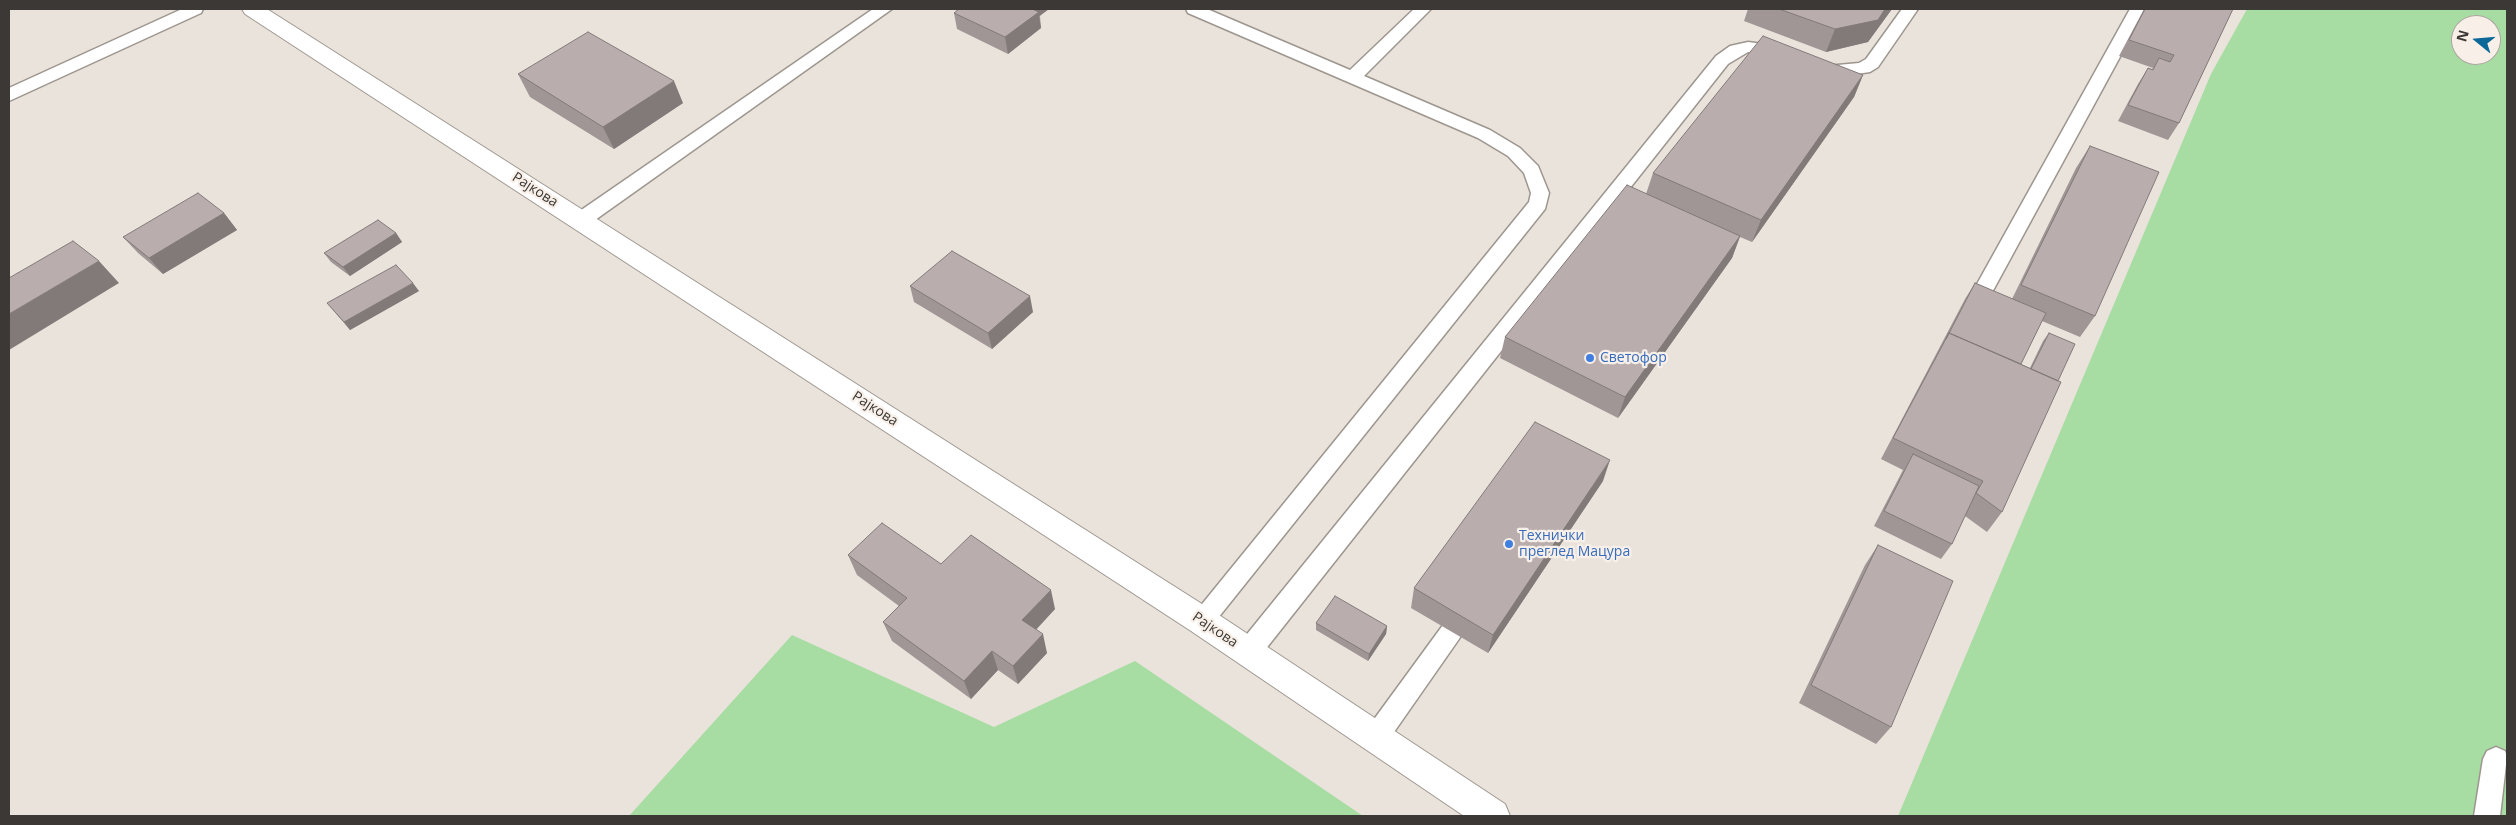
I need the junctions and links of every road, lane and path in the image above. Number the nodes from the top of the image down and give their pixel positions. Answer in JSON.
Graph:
{"nodes":[{"id":1,"x":195,"y":9,"type":"edge"},
{"id":2,"x":253,"y":9,"type":"edge"},
{"id":3,"x":884,"y":9,"type":"edge"},
{"id":4,"x":1194,"y":9,"type":"edge"},
{"id":5,"x":1423,"y":9,"type":"edge"},
{"id":6,"x":1910,"y":9,"type":"edge"},
{"id":7,"x":2138,"y":9,"type":"edge"},
{"id":8,"x":1353,"y":76,"type":"junction"},
{"id":9,"x":9,"y":95,"type":"edge"},
{"id":10,"x":581,"y":220,"type":"junction"},
{"id":11,"x":1982,"y":293,"type":"edge"},
{"id":12,"x":1202,"y":621,"type":"junction"},
{"id":13,"x":1451,"y":632,"type":"edge"},
{"id":14,"x":1248,"y":652,"type":"junction"},
{"id":15,"x":1376,"y":737,"type":"junction"},
{"id":16,"x":2496,"y":759,"type":"dead end"},
{"id":17,"x":1493,"y":816,"type":"edge"},
{"id":18,"x":2487,"y":816,"type":"edge"}],
"edges":[{"from":1,"to":9,"type":"lane"},
{"from":2,"to":10,"type":"street","name":"Рајкова"},
{"from":3,"to":10,"type":"lane"},
{"from":4,"to":8,"type":"lane"},
{"from":5,"to":8,"type":"lane"},
{"from":6,"to":14,"type":"lane"},
{"from":7,"to":11,"type":"lane"},
{"from":8,"to":12,"type":"lane"},
{"from":10,"to":12,"type":"street","name":"Рајкова"},
{"from":12,"to":14,"type":"street","name":"Рајкова"},
{"from":13,"to":15,"type":"lane"},
{"from":14,"to":15,"type":"street","name":"Рајкова"},
{"from":15,"to":17,"type":"street","name":"Рајкова"},
{"from":16,"to":18,"type":"lane"}]}
